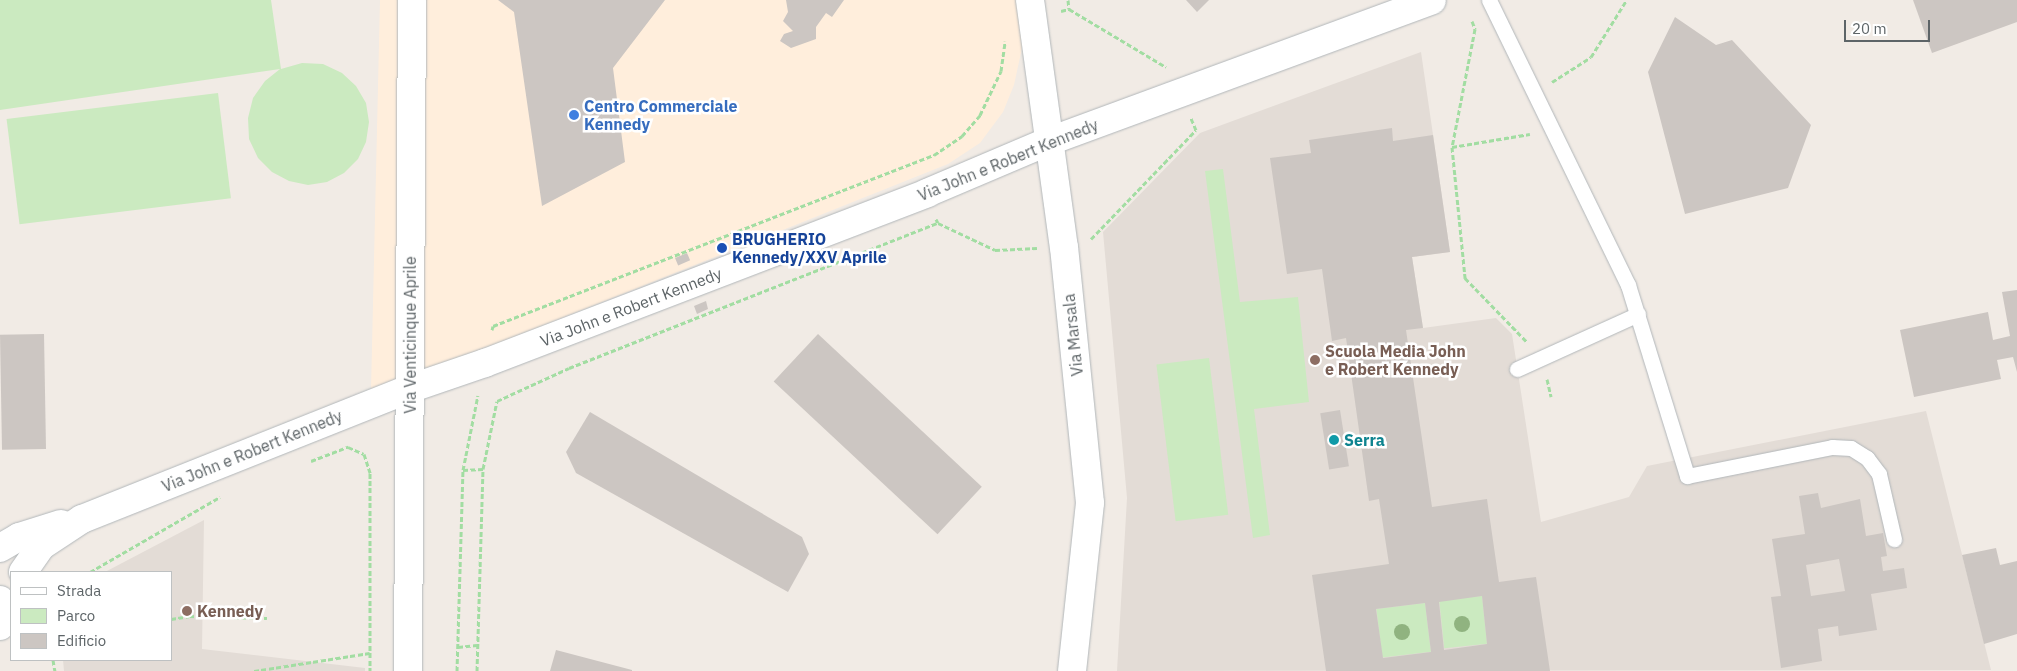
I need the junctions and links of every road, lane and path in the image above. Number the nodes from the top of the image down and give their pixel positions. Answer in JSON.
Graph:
{"nodes":[{"id":1,"x":412,"y":0,"type":"edge"},
{"id":2,"x":1068,"y":0,"type":"edge"},
{"id":3,"x":1432,"y":0,"type":"edge"},
{"id":4,"x":1490,"y":0,"type":"edge"},
{"id":5,"x":1626,"y":2,"type":"dead end"},
{"id":6,"x":1031,"y":7,"type":"edge"},
{"id":7,"x":1069,"y":10,"type":"junction"},
{"id":8,"x":1469,"y":15,"type":"dead end"},
{"id":9,"x":1006,"y":35,"type":"dead end"},
{"id":10,"x":1183,"y":90,"type":"junction"},
{"id":11,"x":1535,"y":94,"type":"junction"},
{"id":12,"x":1553,"y":131,"type":"junction"},
{"id":13,"x":1047,"y":142,"type":"junction"},
{"id":14,"x":1452,"y":147,"type":"junction"},
{"id":15,"x":927,"y":193,"type":"junction"},
{"id":16,"x":938,"y":223,"type":"junction"},
{"id":17,"x":1076,"y":244,"type":"junction"},
{"id":18,"x":1638,"y":314,"type":"junction"},
{"id":19,"x":1543,"y":358,"type":"junction"},
{"id":20,"x":485,"y":363,"type":"junction"},
{"id":21,"x":1517,"y":369,"type":"dead end"},
{"id":22,"x":410,"y":389,"type":"junction"},
{"id":23,"x":303,"y":464,"type":"dead end"},
{"id":24,"x":483,"y":469,"type":"junction"},
{"id":25,"x":463,"y":470,"type":"junction"},
{"id":26,"x":223,"y":495,"type":"dead end"},
{"id":27,"x":82,"y":519,"type":"junction"},
{"id":28,"x":1894,"y":539,"type":"dead end"},
{"id":29,"x":0,"y":548,"type":"edge"},
{"id":30,"x":24,"y":571,"type":"edge"},
{"id":31,"x":92,"y":571,"type":"edge"},
{"id":32,"x":267,"y":618,"type":"dead end"},
{"id":33,"x":172,"y":619,"type":"edge"},
{"id":34,"x":477,"y":645,"type":"junction"},
{"id":35,"x":458,"y":647,"type":"junction"},
{"id":36,"x":370,"y":654,"type":"junction"},
{"id":37,"x":254,"y":671,"type":"edge"},
{"id":38,"x":370,"y":671,"type":"edge"},
{"id":39,"x":408,"y":671,"type":"edge"},
{"id":40,"x":457,"y":671,"type":"edge"},
{"id":41,"x":477,"y":671,"type":"edge"},
{"id":42,"x":1072,"y":671,"type":"edge"}],
"edges":[{"from":1,"to":22,"type":"street","name":"Via Venticinque Aprile"},
{"from":2,"to":7,"type":"path"},
{"from":3,"to":10,"type":"street","name":"Via John e Robert Kennedy"},
{"from":4,"to":11,"type":"lane"},
{"from":5,"to":11,"type":"path"},
{"from":6,"to":7,"type":"path"},
{"from":6,"to":13,"type":"street","name":"Via Marsala"},
{"from":7,"to":10,"type":"path"},
{"from":8,"to":14,"type":"path"},
{"from":9,"to":20,"type":"path"},
{"from":10,"to":13,"type":"street","name":"Via John e Robert Kennedy"},
{"from":10,"to":17,"type":"path"},
{"from":11,"to":12,"type":"lane"},
{"from":12,"to":14,"type":"path"},
{"from":12,"to":18,"type":"lane"},
{"from":13,"to":15,"type":"street","name":"Via John e Robert Kennedy"},
{"from":13,"to":17,"type":"street","name":"Via Marsala"},
{"from":14,"to":19,"type":"path"},
{"from":15,"to":16,"type":"path"},
{"from":15,"to":20,"type":"street","name":"Via John e Robert Kennedy"},
{"from":16,"to":17,"type":"path"},
{"from":16,"to":24,"type":"path"},
{"from":17,"to":42,"type":"street","name":"Via Marsala"},
{"from":18,"to":19,"type":"lane"},
{"from":18,"to":28,"type":"lane"},
{"from":19,"to":21,"type":"lane"},
{"from":20,"to":22,"type":"street","name":"Via John e Robert Kennedy"},
{"from":20,"to":25,"type":"path"},
{"from":22,"to":27,"type":"street","name":"Via John e Robert Kennedy"},
{"from":22,"to":39,"type":"street","name":"Via Venticinque Aprile"},
{"from":23,"to":36,"type":"path"},
{"from":24,"to":25,"type":"path"},
{"from":24,"to":34,"type":"path"},
{"from":25,"to":35,"type":"path"},
{"from":26,"to":31,"type":"path"},
{"from":27,"to":29,"type":"street"},
{"from":27,"to":30,"type":"street"},
{"from":32,"to":33,"type":"path"},
{"from":34,"to":35,"type":"path"},
{"from":34,"to":41,"type":"path"},
{"from":35,"to":40,"type":"path"},
{"from":36,"to":37,"type":"path"},
{"from":36,"to":38,"type":"path"}]}
